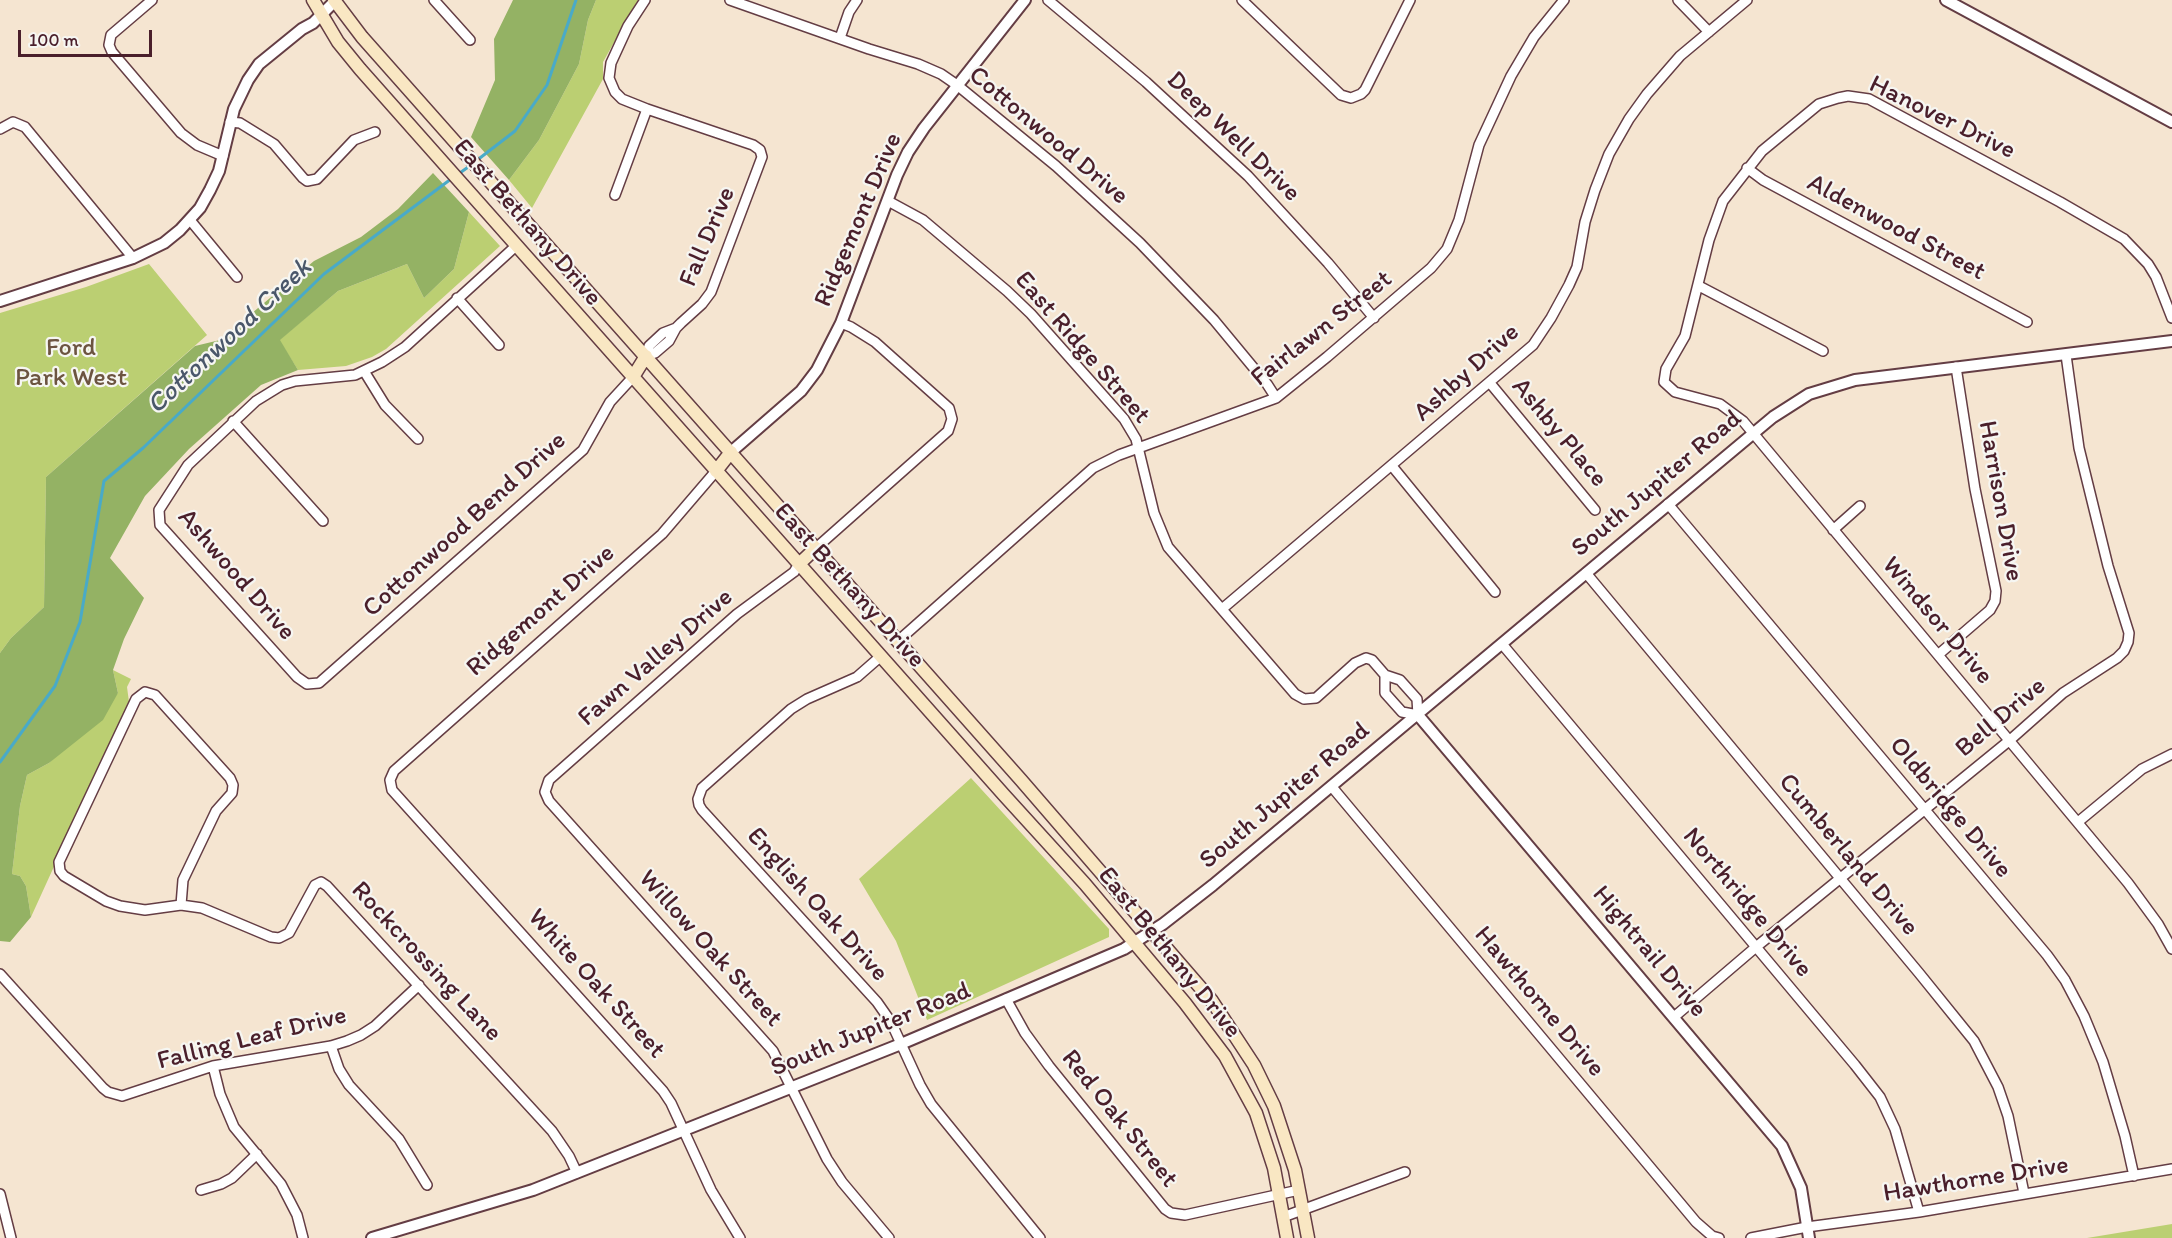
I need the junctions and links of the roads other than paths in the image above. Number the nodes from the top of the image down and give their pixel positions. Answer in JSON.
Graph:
{"nodes":[{"id":1,"x":152,"y":0,"type":"edge"},
{"id":2,"x":313,"y":0,"type":"edge"},
{"id":3,"x":335,"y":0,"type":"edge"},
{"id":4,"x":434,"y":0,"type":"edge"},
{"id":5,"x":645,"y":0,"type":"edge"},
{"id":6,"x":730,"y":0,"type":"edge"},
{"id":7,"x":857,"y":0,"type":"edge"},
{"id":8,"x":1025,"y":0,"type":"edge"},
{"id":9,"x":1048,"y":0,"type":"edge"},
{"id":10,"x":1242,"y":0,"type":"edge"},
{"id":11,"x":1410,"y":0,"type":"edge"},
{"id":12,"x":1564,"y":0,"type":"edge"},
{"id":13,"x":1678,"y":0,"type":"edge"},
{"id":14,"x":1747,"y":0,"type":"edge"},
{"id":15,"x":1947,"y":0,"type":"edge"},
{"id":16,"x":1965,"y":5,"type":"edge"},
{"id":17,"x":322,"y":14,"type":"junction"},
{"id":18,"x":1708,"y":32,"type":"junction"},
{"id":19,"x":840,"y":38,"type":"junction"},
{"id":20,"x":470,"y":40,"type":"dead end"},
{"id":21,"x":957,"y":85,"type":"junction"},
{"id":22,"x":647,"y":109,"type":"junction"},
{"id":23,"x":230,"y":122,"type":"junction"},
{"id":24,"x":2172,"y":122,"type":"edge"},
{"id":25,"x":0,"y":129,"type":"edge"},
{"id":26,"x":375,"y":132,"type":"dead end"},
{"id":27,"x":223,"y":156,"type":"junction"},
{"id":28,"x":1747,"y":168,"type":"junction"},
{"id":29,"x":615,"y":195,"type":"dead end"},
{"id":30,"x":888,"y":201,"type":"junction"},
{"id":31,"x":190,"y":220,"type":"junction"},
{"id":32,"x":517,"y":245,"type":"junction"},
{"id":33,"x":133,"y":258,"type":"junction"},
{"id":34,"x":237,"y":277,"type":"dead end"},
{"id":35,"x":1699,"y":286,"type":"junction"},
{"id":36,"x":457,"y":298,"type":"junction"},
{"id":37,"x":0,"y":301,"type":"edge"},
{"id":38,"x":1374,"y":318,"type":"junction"},
{"id":39,"x":2172,"y":318,"type":"edge"},
{"id":40,"x":2027,"y":322,"type":"dead end"},
{"id":41,"x":841,"y":323,"type":"junction"},
{"id":42,"x":2172,"y":341,"type":"edge"},
{"id":43,"x":499,"y":345,"type":"dead end"},
{"id":44,"x":1823,"y":351,"type":"dead end"},
{"id":45,"x":2066,"y":355,"type":"junction"},
{"id":46,"x":646,"y":356,"type":"junction"},
{"id":47,"x":1956,"y":367,"type":"junction"},
{"id":48,"x":364,"y":371,"type":"junction"},
{"id":49,"x":633,"y":377,"type":"junction"},
{"id":50,"x":1664,"y":382,"type":"joint"},
{"id":51,"x":1490,"y":383,"type":"junction"},
{"id":52,"x":1276,"y":398,"type":"junction"},
{"id":53,"x":234,"y":421,"type":"junction"},
{"id":54,"x":1753,"y":434,"type":"junction"},
{"id":55,"x":418,"y":439,"type":"dead end"},
{"id":56,"x":1138,"y":448,"type":"junction"},
{"id":57,"x":731,"y":452,"type":"junction"},
{"id":58,"x":1392,"y":466,"type":"junction"},
{"id":59,"x":716,"y":471,"type":"junction"},
{"id":60,"x":1668,"y":504,"type":"junction"},
{"id":61,"x":1860,"y":506,"type":"dead end"},
{"id":62,"x":1595,"y":510,"type":"dead end"},
{"id":63,"x":322,"y":521,"type":"dead end"},
{"id":64,"x":1833,"y":530,"type":"junction"},
{"id":65,"x":816,"y":548,"type":"junction"},
{"id":66,"x":799,"y":564,"type":"junction"},
{"id":67,"x":1586,"y":573,"type":"junction"},
{"id":68,"x":1495,"y":592,"type":"dead end"},
{"id":69,"x":1222,"y":609,"type":"junction"},
{"id":70,"x":898,"y":641,"type":"junction"},
{"id":71,"x":1502,"y":644,"type":"junction"},
{"id":72,"x":1939,"y":654,"type":"junction"},
{"id":73,"x":881,"y":656,"type":"junction"},
{"id":74,"x":1385,"y":675,"type":"junction"},
{"id":75,"x":307,"y":684,"type":"joint"},
{"id":76,"x":1304,"y":699,"type":"joint"},
{"id":77,"x":1418,"y":715,"type":"junction"},
{"id":78,"x":2010,"y":740,"type":"junction"},
{"id":79,"x":2172,"y":754,"type":"edge"},
{"id":80,"x":390,"y":780,"type":"joint"},
{"id":81,"x":1022,"y":780,"type":"junction"},
{"id":82,"x":1332,"y":787,"type":"junction"},
{"id":83,"x":545,"y":788,"type":"joint"},
{"id":84,"x":1004,"y":795,"type":"junction"},
{"id":85,"x":1923,"y":808,"type":"junction"},
{"id":86,"x":2078,"y":822,"type":"junction"},
{"id":87,"x":1839,"y":879,"type":"junction"},
{"id":88,"x":181,"y":905,"type":"junction"},
{"id":89,"x":1152,"y":931,"type":"junction"},
{"id":90,"x":1134,"y":942,"type":"junction"},
{"id":91,"x":1756,"y":947,"type":"junction"},
{"id":92,"x":2172,"y":949,"type":"edge"},
{"id":93,"x":0,"y":974,"type":"edge"},
{"id":94,"x":419,"y":986,"type":"junction"},
{"id":95,"x":1006,"y":999,"type":"junction"},
{"id":96,"x":1674,"y":1017,"type":"junction"},
{"id":97,"x":901,"y":1044,"type":"junction"},
{"id":98,"x":331,"y":1046,"type":"junction"},
{"id":99,"x":213,"y":1066,"type":"junction"},
{"id":100,"x":791,"y":1086,"type":"junction"},
{"id":101,"x":1274,"y":1106,"type":"junction"},
{"id":102,"x":1256,"y":1113,"type":"junction"},
{"id":103,"x":683,"y":1131,"type":"junction"},
{"id":104,"x":257,"y":1154,"type":"junction"},
{"id":105,"x":2172,"y":1170,"type":"edge"},
{"id":106,"x":1405,"y":1172,"type":"dead end"},
{"id":107,"x":577,"y":1173,"type":"junction"},
{"id":108,"x":2134,"y":1176,"type":"junction"},
{"id":109,"x":427,"y":1185,"type":"dead end"},
{"id":110,"x":201,"y":1190,"type":"dead end"},
{"id":111,"x":1299,"y":1190,"type":"junction"},
{"id":112,"x":2024,"y":1193,"type":"junction"},
{"id":113,"x":0,"y":1194,"type":"edge"},
{"id":114,"x":1279,"y":1195,"type":"junction"},
{"id":115,"x":1302,"y":1211,"type":"junction"},
{"id":116,"x":1919,"y":1212,"type":"junction"},
{"id":117,"x":1283,"y":1217,"type":"junction"},
{"id":118,"x":1808,"y":1232,"type":"edge"},
{"id":119,"x":11,"y":1238,"type":"edge"},
{"id":120,"x":303,"y":1238,"type":"edge"},
{"id":121,"x":372,"y":1238,"type":"edge"},
{"id":122,"x":740,"y":1238,"type":"edge"},
{"id":123,"x":889,"y":1238,"type":"edge"},
{"id":124,"x":1040,"y":1238,"type":"edge"},
{"id":125,"x":1287,"y":1238,"type":"edge"},
{"id":126,"x":1308,"y":1238,"type":"edge"},
{"id":127,"x":1719,"y":1238,"type":"edge"},
{"id":128,"x":1751,"y":1238,"type":"edge"}],
"edges":[{"from":1,"to":27,"type":"street"},
{"from":2,"to":17,"type":"main road","name":"East Bethany Drive"},
{"from":3,"to":17,"type":"street"},
{"from":3,"to":46,"type":"main road","name":"East Bethany Drive"},
{"from":4,"to":20,"type":"street"},
{"from":5,"to":22,"type":"street"},
{"from":6,"to":19,"type":"street","name":"Cottonwood Drive"},
{"from":7,"to":19,"type":"street"},
{"from":8,"to":21,"type":"street","name":"Ridgemont Drive"},
{"from":9,"to":38,"type":"street","name":"Deep Well Drive"},
{"from":10,"to":11,"type":"street"},
{"from":12,"to":38,"type":"street","name":"Fairlawn Street"},
{"from":13,"to":18,"type":"street"},
{"from":14,"to":18,"type":"street","name":"Ashby Drive"},
{"from":15,"to":16,"type":"street"},
{"from":16,"to":24,"type":"street"},
{"from":17,"to":23,"type":"street"},
{"from":17,"to":32,"type":"main road","name":"East Bethany Drive"},
{"from":18,"to":51,"type":"street","name":"Ashby Drive"},
{"from":19,"to":21,"type":"street","name":"Cottonwood Drive"},
{"from":21,"to":30,"type":"street","name":"Ridgemont Drive"},
{"from":21,"to":52,"type":"street","name":"Cottonwood Drive"},
{"from":22,"to":29,"type":"street"},
{"from":22,"to":46,"type":"street","name":"Fall Drive"},
{"from":23,"to":26,"type":"street"},
{"from":23,"to":27,"type":"street"},
{"from":25,"to":33,"type":"street"},
{"from":27,"to":31,"type":"street"},
{"from":28,"to":35,"type":"street","name":"Hanover Drive"},
{"from":28,"to":39,"type":"street","name":"Hanover Drive"},
{"from":28,"to":40,"type":"street","name":"Aldenwood Street"},
{"from":30,"to":41,"type":"street","name":"Ridgemont Drive"},
{"from":30,"to":56,"type":"street","name":"East Ridge Street"},
{"from":31,"to":33,"type":"street"},
{"from":31,"to":34,"type":"street"},
{"from":32,"to":36,"type":"street","name":"Ashwood Drive"},
{"from":32,"to":49,"type":"main road","name":"East Bethany Drive"},
{"from":33,"to":37,"type":"street"},
{"from":35,"to":44,"type":"street"},
{"from":35,"to":50,"type":"street","name":"Hanover Drive"},
{"from":36,"to":43,"type":"street"},
{"from":36,"to":48,"type":"street","name":"Ashwood Drive"},
{"from":38,"to":52,"type":"street","name":"Fairlawn Street"},
{"from":41,"to":57,"type":"street","name":"Ridgemont Drive"},
{"from":41,"to":65,"type":"street"},
{"from":42,"to":45,"type":"street","name":"South Jupiter Road"},
{"from":45,"to":47,"type":"street","name":"South Jupiter Road"},
{"from":45,"to":78,"type":"street","name":"Bell Drive"},
{"from":46,"to":49,"type":"main road"},
{"from":46,"to":57,"type":"main road","name":"East Bethany Drive"},
{"from":47,"to":54,"type":"street","name":"South Jupiter Road"},
{"from":47,"to":72,"type":"street","name":"Harrison Drive"},
{"from":48,"to":53,"type":"street","name":"Ashwood Drive"},
{"from":48,"to":55,"type":"street"},
{"from":49,"to":59,"type":"main road","name":"East Bethany Drive"},
{"from":49,"to":75,"type":"street","name":"Cottonwood Bend Drive"},
{"from":50,"to":54,"type":"street","name":"Windsor Drive"},
{"from":51,"to":58,"type":"street","name":"Ashby Drive"},
{"from":51,"to":62,"type":"street","name":"Ashby Place"},
{"from":52,"to":56,"type":"street","name":"Fairlawn Street"},
{"from":53,"to":63,"type":"street"},
{"from":53,"to":75,"type":"street","name":"Ashwood Drive"},
{"from":54,"to":60,"type":"street","name":"South Jupiter Road"},
{"from":54,"to":64,"type":"street","name":"Windsor Drive"},
{"from":56,"to":69,"type":"street","name":"East Ridge Street"},
{"from":56,"to":70,"type":"street","name":"Fairlawn Street"},
{"from":57,"to":59,"type":"main road"},
{"from":57,"to":65,"type":"main road","name":"East Bethany Drive"},
{"from":58,"to":68,"type":"street"},
{"from":58,"to":69,"type":"street","name":"Ashby Drive"},
{"from":59,"to":66,"type":"main road","name":"East Bethany Drive"},
{"from":59,"to":80,"type":"street","name":"Ridgemont Drive"},
{"from":60,"to":67,"type":"street","name":"South Jupiter Road"},
{"from":60,"to":85,"type":"street","name":"Oldbridge Drive"},
{"from":61,"to":64,"type":"street"},
{"from":64,"to":72,"type":"street","name":"Windsor Drive"},
{"from":65,"to":66,"type":"main road"},
{"from":65,"to":70,"type":"main road","name":"East Bethany Drive"},
{"from":66,"to":73,"type":"main road","name":"East Bethany Drive"},
{"from":66,"to":83,"type":"street","name":"Fawn Valley Drive"},
{"from":67,"to":71,"type":"street","name":"South Jupiter Road"},
{"from":67,"to":87,"type":"street","name":"Cumberland Drive"},
{"from":69,"to":76,"type":"street","name":"East Ridge Street"},
{"from":70,"to":73,"type":"main road"},
{"from":70,"to":81,"type":"main road","name":"East Bethany Drive"},
{"from":71,"to":77,"type":"street","name":"South Jupiter Road"},
{"from":71,"to":91,"type":"street","name":"Northridge Drive"},
{"from":72,"to":78,"type":"street","name":"Windsor Drive"},
{"from":73,"to":84,"type":"main road","name":"East Bethany Drive"},
{"from":73,"to":97,"type":"street","name":"English Oak Drive"},
{"from":74,"to":76,"type":"street","name":"Hightrail Drive"},
{"from":74,"to":77,"type":"street","name":"Hightrail Drive"},
{"from":74,"to":77,"type":"street","name":"Hightrail Drive"},
{"from":77,"to":82,"type":"street","name":"South Jupiter Road"},
{"from":77,"to":96,"type":"street","name":"Hightrail Drive"},
{"from":78,"to":85,"type":"street","name":"Bell Drive"},
{"from":78,"to":86,"type":"street","name":"Windsor Drive"},
{"from":79,"to":86,"type":"street"},
{"from":80,"to":103,"type":"street","name":"White Oak Street"},
{"from":81,"to":84,"type":"main road"},
{"from":81,"to":89,"type":"main road","name":"East Bethany Drive"},
{"from":82,"to":89,"type":"street","name":"South Jupiter Road"},
{"from":82,"to":127,"type":"street","name":"Hawthorne Drive"},
{"from":83,"to":100,"type":"street","name":"Willow Oak Street"},
{"from":84,"to":90,"type":"main road","name":"East Bethany Drive"},
{"from":85,"to":87,"type":"street","name":"Bell Drive"},
{"from":85,"to":108,"type":"street","name":"Oldbridge Drive"},
{"from":86,"to":92,"type":"street","name":"Windsor Drive"},
{"from":87,"to":91,"type":"street","name":"Bell Drive"},
{"from":87,"to":112,"type":"street","name":"Cumberland Drive"},
{"from":88,"to":88,"type":"street","name":"Rockcrossing Lane"},
{"from":88,"to":94,"type":"street","name":"Rockcrossing Lane"},
{"from":89,"to":90,"type":"street","name":"South Jupiter Road"},
{"from":89,"to":101,"type":"main road","name":"East Bethany Drive"},
{"from":90,"to":95,"type":"street","name":"South Jupiter Road"},
{"from":90,"to":102,"type":"main road","name":"East Bethany Drive"},
{"from":91,"to":96,"type":"street","name":"Bell Drive"},
{"from":91,"to":116,"type":"street","name":"Northridge Drive"},
{"from":93,"to":99,"type":"street","name":"Falling Leaf Drive"},
{"from":94,"to":98,"type":"street","name":"Falling Leaf Drive"},
{"from":94,"to":107,"type":"street","name":"Rockcrossing Lane"},
{"from":95,"to":97,"type":"street","name":"South Jupiter Road"},
{"from":95,"to":114,"type":"street","name":"Red Oak Street"},
{"from":96,"to":118,"type":"street","name":"Hightrail Drive"},
{"from":97,"to":100,"type":"street","name":"South Jupiter Road"},
{"from":97,"to":124,"type":"street","name":"English Oak Drive"},
{"from":98,"to":99,"type":"street","name":"Falling Leaf Drive"},
{"from":98,"to":109,"type":"street"},
{"from":99,"to":104,"type":"street"},
{"from":100,"to":103,"type":"street","name":"South Jupiter Road"},
{"from":100,"to":123,"type":"street","name":"Willow Oak Street"},
{"from":101,"to":102,"type":"main road"},
{"from":101,"to":111,"type":"main road","name":"East Bethany Drive"},
{"from":102,"to":114,"type":"main road","name":"East Bethany Drive"},
{"from":103,"to":107,"type":"street","name":"South Jupiter Road"},
{"from":103,"to":122,"type":"street","name":"White Oak Street"},
{"from":104,"to":110,"type":"street"},
{"from":104,"to":120,"type":"street"},
{"from":105,"to":108,"type":"street","name":"Hawthorne Drive"},
{"from":106,"to":115,"type":"street"},
{"from":107,"to":121,"type":"street","name":"South Jupiter Road"},
{"from":108,"to":112,"type":"street","name":"Hawthorne Drive"},
{"from":111,"to":114,"type":"street","name":"Red Oak Street"},
{"from":111,"to":115,"type":"main road","name":"East Bethany Drive"},
{"from":112,"to":116,"type":"street","name":"Hawthorne Drive"},
{"from":113,"to":119,"type":"street"},
{"from":114,"to":117,"type":"main road","name":"East Bethany Drive"},
{"from":115,"to":117,"type":"street"},
{"from":115,"to":126,"type":"main road","name":"East Bethany Drive"},
{"from":116,"to":118,"type":"street","name":"Hawthorne Drive"},
{"from":117,"to":125,"type":"main road","name":"East Bethany Drive"},
{"from":118,"to":128,"type":"street","name":"Hawthorne Drive"}]}
